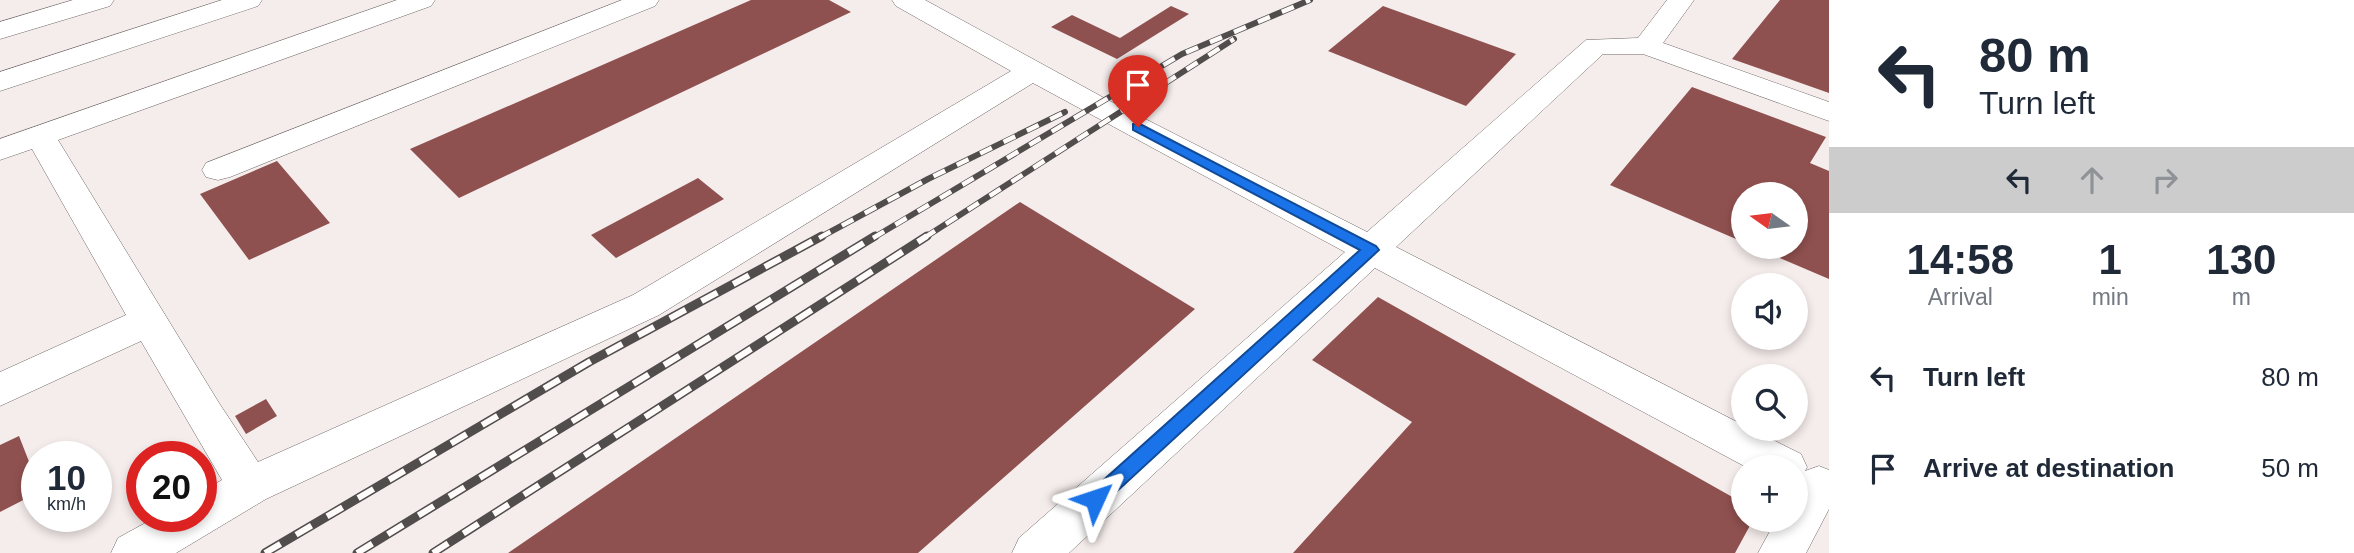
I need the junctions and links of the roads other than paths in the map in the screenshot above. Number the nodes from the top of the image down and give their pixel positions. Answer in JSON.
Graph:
{"nodes":[{"id":1,"x":101,"y":0,"type":"edge"},
{"id":2,"x":249,"y":0,"type":"edge"},
{"id":3,"x":422,"y":0,"type":"edge"},
{"id":4,"x":646,"y":0,"type":"edge"},
{"id":5,"x":1681,"y":0,"type":"edge"},
{"id":6,"x":924,"y":3,"type":"edge"},
{"id":7,"x":183,"y":10,"type":"edge"},
{"id":8,"x":0,"y":31,"type":"edge"},
{"id":9,"x":1646,"y":46,"type":"junction"},
{"id":10,"x":1033,"y":69,"type":"junction"},
{"id":11,"x":0,"y":82,"type":"edge"},
{"id":12,"x":1829,"y":112,"type":"edge"},
{"id":13,"x":40,"y":136,"type":"junction"},
{"id":14,"x":0,"y":150,"type":"edge"},
{"id":15,"x":218,"y":170,"type":"dead end"},
{"id":16,"x":1371,"y":250,"type":"junction"},
{"id":17,"x":149,"y":321,"type":"junction"},
{"id":18,"x":0,"y":390,"type":"edge"},
{"id":19,"x":1761,"y":455,"type":"edge"},
{"id":20,"x":250,"y":486,"type":"junction"},
{"id":21,"x":217,"y":505,"type":"edge"},
{"id":22,"x":171,"y":532,"type":"edge"},
{"id":23,"x":1789,"y":532,"type":"edge"},
{"id":24,"x":135,"y":553,"type":"edge"},
{"id":25,"x":1036,"y":553,"type":"edge"},
{"id":26,"x":1782,"y":553,"type":"edge"}],
"edges":[{"from":1,"to":8,"type":"lane"},
{"from":2,"to":7,"type":"lane"},
{"from":3,"to":13,"type":"lane"},
{"from":4,"to":15,"type":"lane"},
{"from":5,"to":9,"type":"lane"},
{"from":6,"to":10,"type":"lane"},
{"from":7,"to":11,"type":"lane"},
{"from":9,"to":12,"type":"lane"},
{"from":9,"to":16,"type":"lane"},
{"from":10,"to":16,"type":"lane"},
{"from":10,"to":20,"type":"lane"},
{"from":13,"to":14,"type":"lane"},
{"from":13,"to":17,"type":"lane"},
{"from":16,"to":19,"type":"lane"},
{"from":16,"to":25,"type":"lane"},
{"from":17,"to":18,"type":"lane"},
{"from":17,"to":20,"type":"lane"},
{"from":20,"to":21,"type":"lane"},
{"from":22,"to":24,"type":"lane"},
{"from":23,"to":26,"type":"lane"}]}
